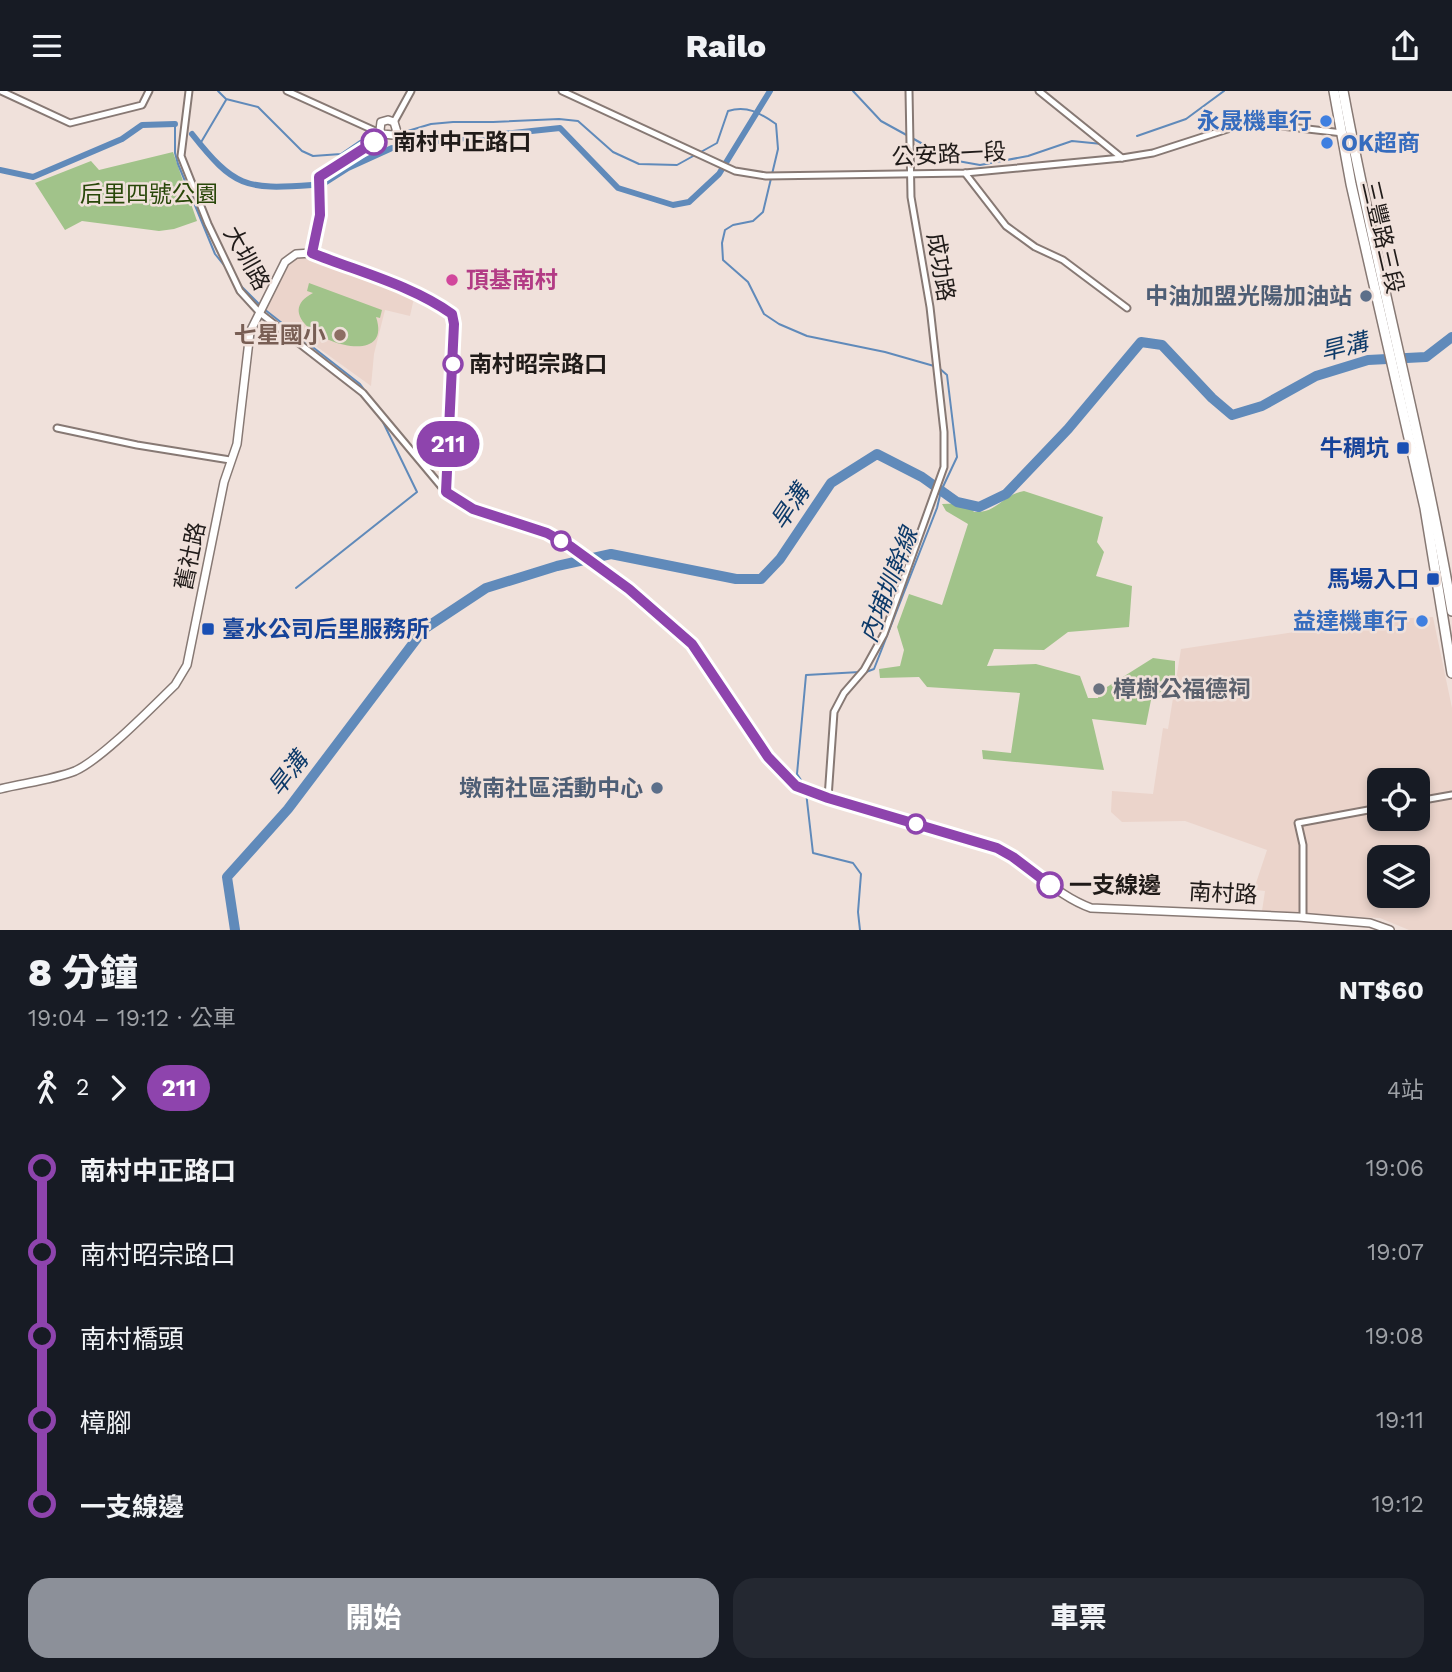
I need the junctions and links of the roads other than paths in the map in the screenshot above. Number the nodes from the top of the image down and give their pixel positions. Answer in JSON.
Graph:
{"nodes":[{"id":1,"x":1,"y":91,"type":"edge"},
{"id":2,"x":149,"y":91,"type":"edge"},
{"id":3,"x":189,"y":91,"type":"edge"},
{"id":4,"x":288,"y":91,"type":"edge"},
{"id":5,"x":411,"y":91,"type":"edge"},
{"id":6,"x":562,"y":91,"type":"edge"},
{"id":7,"x":909,"y":91,"type":"edge"},
{"id":8,"x":1040,"y":91,"type":"edge"},
{"id":9,"x":1334,"y":91,"type":"edge"},
{"id":10,"x":1343,"y":91,"type":"edge"},
{"id":11,"x":297,"y":93,"type":"edge"},
{"id":12,"x":14,"y":94,"type":"edge"},
{"id":13,"x":394,"y":122,"type":"junction"},
{"id":14,"x":1346,"y":132,"type":"junction"},
{"id":15,"x":382,"y":134,"type":"junction"},
{"id":16,"x":1122,"y":158,"type":"junction"},
{"id":17,"x":965,"y":173,"type":"junction"},
{"id":18,"x":910,"y":174,"type":"junction"},
{"id":19,"x":312,"y":253,"type":"junction"},
{"id":20,"x":1128,"y":308,"type":"dead end"},
{"id":21,"x":260,"y":313,"type":"junction"},
{"id":22,"x":1399,"y":370,"type":"junction"},
{"id":23,"x":57,"y":428,"type":"dead end"},
{"id":24,"x":230,"y":460,"type":"junction"},
{"id":25,"x":446,"y":492,"type":"junction"},
{"id":26,"x":1452,"y":611,"type":"edge"},
{"id":27,"x":1447,"y":619,"type":"edge"},
{"id":28,"x":1449,"y":633,"type":"edge"},
{"id":29,"x":1452,"y":673,"type":"edge"},
{"id":30,"x":0,"y":789,"type":"edge"},
{"id":31,"x":1452,"y":795,"type":"edge"},
{"id":32,"x":828,"y":798,"type":"junction"},
{"id":33,"x":1430,"y":799,"type":"edge"},
{"id":34,"x":1367,"y":810,"type":"edge"},
{"id":35,"x":1303,"y":917,"type":"junction"},
{"id":36,"x":1390,"y":930,"type":"edge"}],
"edges":[{"from":1,"to":12,"type":"street"},
{"from":2,"to":12,"type":"street"},
{"from":3,"to":21,"type":"street","name":"大圳路"},
{"from":4,"to":11,"type":"street"},
{"from":5,"to":13,"type":"street"},
{"from":6,"to":18,"type":"street","name":"公安路一段"},
{"from":7,"to":18,"type":"street","name":"成功路"},
{"from":8,"to":16,"type":"street"},
{"from":9,"to":14,"type":"main road","name":"三豐路三段"},
{"from":10,"to":14,"type":"main road","name":"三豐路三段"},
{"from":11,"to":15,"type":"street"},
{"from":13,"to":15,"type":"street"},
{"from":13,"to":15,"type":"street"},
{"from":14,"to":16,"type":"street","name":"公安路一段"},
{"from":14,"to":22,"type":"main road","name":"三豐路三段"},
{"from":15,"to":19,"type":"street"},
{"from":16,"to":17,"type":"street","name":"公安路一段"},
{"from":17,"to":18,"type":"street","name":"公安路一段"},
{"from":17,"to":20,"type":"street"},
{"from":18,"to":32,"type":"street","name":"成功路"},
{"from":19,"to":21,"type":"street","name":"舊社路"},
{"from":19,"to":25,"type":"street"},
{"from":21,"to":24,"type":"street","name":"舊社路"},
{"from":21,"to":25,"type":"street","name":"大圳路"},
{"from":22,"to":26,"type":"main road"},
{"from":22,"to":27,"type":"main road"},
{"from":23,"to":24,"type":"street"},
{"from":24,"to":30,"type":"street","name":"舊社路"},
{"from":25,"to":32,"type":"street","name":"南村路"},
{"from":27,"to":28,"type":"main road"},
{"from":28,"to":29,"type":"main road"},
{"from":31,"to":33,"type":"street"},
{"from":32,"to":35,"type":"street","name":"南村路"},
{"from":34,"to":35,"type":"street"},
{"from":35,"to":36,"type":"street","name":"南村路"}]}
